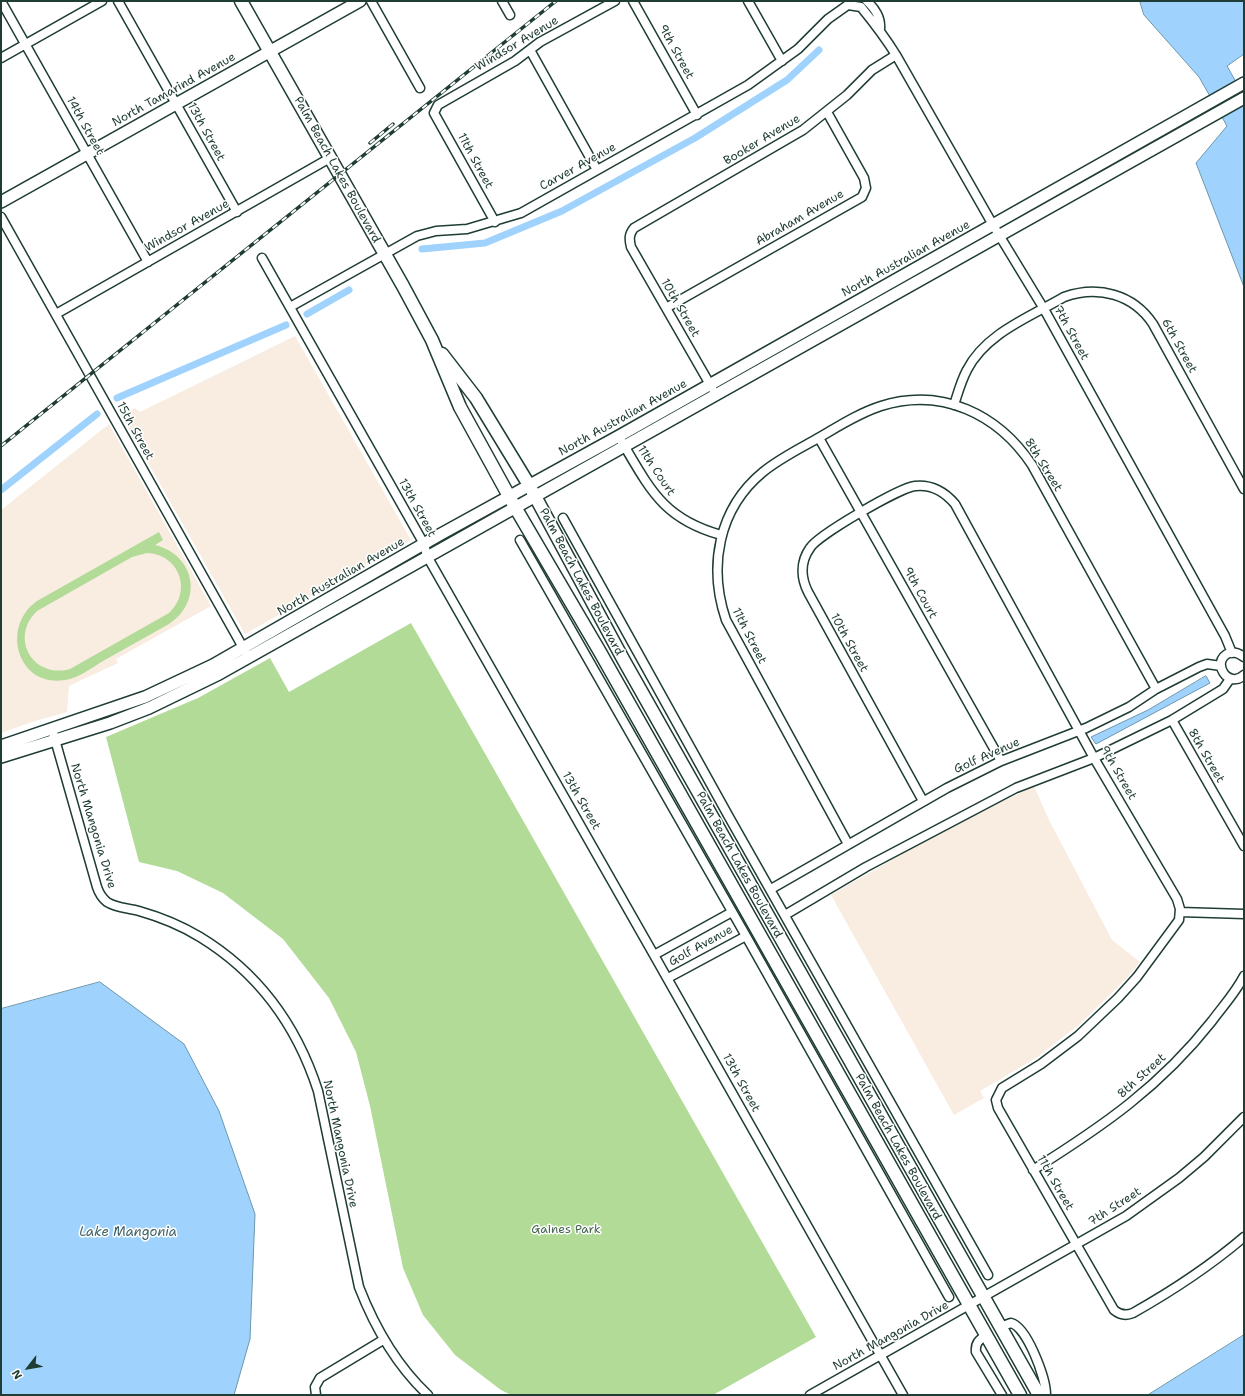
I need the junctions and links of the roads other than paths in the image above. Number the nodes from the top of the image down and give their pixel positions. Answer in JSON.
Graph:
{"nodes":[{"id":1,"x":1,"y":1,"type":"edge"},
{"id":2,"x":102,"y":1,"type":"edge"},
{"id":3,"x":118,"y":1,"type":"edge"},
{"id":4,"x":241,"y":1,"type":"edge"},
{"id":5,"x":360,"y":1,"type":"edge"},
{"id":6,"x":371,"y":1,"type":"edge"},
{"id":7,"x":502,"y":1,"type":"edge"},
{"id":8,"x":616,"y":1,"type":"edge"},
{"id":9,"x":634,"y":1,"type":"edge"},
{"id":10,"x":748,"y":1,"type":"edge"},
{"id":11,"x":867,"y":1,"type":"edge"},
{"id":12,"x":850,"y":2,"type":"edge"},
{"id":13,"x":510,"y":15,"type":"dead end"},
{"id":14,"x":880,"y":29,"type":"junction"},
{"id":15,"x":25,"y":44,"type":"junction"},
{"id":16,"x":530,"y":50,"type":"junction"},
{"id":17,"x":270,"y":52,"type":"junction"},
{"id":18,"x":896,"y":54,"type":"junction"},
{"id":19,"x":1,"y":58,"type":"edge"},
{"id":20,"x":782,"y":61,"type":"junction"},
{"id":21,"x":1244,"y":83,"type":"edge"},
{"id":22,"x":420,"y":88,"type":"dead end"},
{"id":23,"x":1244,"y":98,"type":"edge"},
{"id":24,"x":176,"y":104,"type":"junction"},
{"id":25,"x":827,"y":112,"type":"junction"},
{"id":26,"x":434,"y":113,"type":"joint"},
{"id":27,"x":697,"y":114,"type":"junction"},
{"id":28,"x":87,"y":154,"type":"junction"},
{"id":29,"x":330,"y":158,"type":"junction"},
{"id":30,"x":598,"y":170,"type":"junction"},
{"id":31,"x":1,"y":202,"type":"edge"},
{"id":32,"x":237,"y":212,"type":"junction"},
{"id":33,"x":1,"y":216,"type":"edge"},
{"id":34,"x":495,"y":222,"type":"junction"},
{"id":35,"x":993,"y":225,"type":"junction"},
{"id":36,"x":631,"y":232,"type":"joint"},
{"id":37,"x":999,"y":235,"type":"junction"},
{"id":38,"x":384,"y":254,"type":"junction"},
{"id":39,"x":262,"y":258,"type":"dead end"},
{"id":40,"x":148,"y":262,"type":"junction"},
{"id":41,"x":290,"y":307,"type":"junction"},
{"id":42,"x":666,"y":308,"type":"junction"},
{"id":43,"x":1044,"y":309,"type":"junction"},
{"id":44,"x":56,"y":314,"type":"junction"},
{"id":45,"x":432,"y":340,"type":"junction"},
{"id":46,"x":710,"y":385,"type":"junction"},
{"id":47,"x":715,"y":395,"type":"junction"},
{"id":48,"x":954,"y":405,"type":"junction"},
{"id":49,"x":619,"y":436,"type":"junction"},
{"id":50,"x":819,"y":438,"type":"junction"},
{"id":51,"x":625,"y":446,"type":"junction"},
{"id":52,"x":1244,"y":489,"type":"edge"},
{"id":53,"x":531,"y":490,"type":"junction"},
{"id":54,"x":512,"y":501,"type":"junction"},
{"id":55,"x":861,"y":512,"type":"junction"},
{"id":56,"x":563,"y":518,"type":"dead end"},
{"id":57,"x":721,"y":535,"type":"junction"},
{"id":58,"x":520,"y":540,"type":"dead end"},
{"id":59,"x":424,"y":544,"type":"junction"},
{"id":60,"x":427,"y":556,"type":"junction"},
{"id":61,"x":555,"y":589,"type":"junction"},
{"id":62,"x":636,"y":651,"type":"junction"},
{"id":63,"x":246,"y":653,"type":"junction"},
{"id":64,"x":1232,"y":653,"type":"junction"},
{"id":65,"x":1244,"y":657,"type":"edge"},
{"id":66,"x":623,"y":659,"type":"junction"},
{"id":67,"x":1221,"y":666,"type":"junction"},
{"id":68,"x":1244,"y":675,"type":"edge"},
{"id":69,"x":1230,"y":679,"type":"junction"},
{"id":70,"x":1156,"y":689,"type":"junction"},
{"id":71,"x":648,"y":703,"type":"junction"},
{"id":72,"x":633,"y":712,"type":"junction"},
{"id":73,"x":1172,"y":720,"type":"junction"},
{"id":74,"x":52,"y":729,"type":"junction"},
{"id":75,"x":1080,"y":731,"type":"junction"},
{"id":76,"x":55,"y":741,"type":"junction"},
{"id":77,"x":1,"y":746,"type":"edge"},
{"id":78,"x":1,"y":757,"type":"edge"},
{"id":79,"x":1094,"y":758,"type":"junction"},
{"id":80,"x":1001,"y":761,"type":"junction"},
{"id":81,"x":923,"y":802,"type":"junction"},
{"id":82,"x":729,"y":817,"type":"junction"},
{"id":83,"x":716,"y":824,"type":"junction"},
{"id":84,"x":702,"y":831,"type":"junction"},
{"id":85,"x":690,"y":838,"type":"junction"},
{"id":86,"x":848,"y":844,"type":"junction"},
{"id":87,"x":1244,"y":846,"type":"edge"},
{"id":88,"x":771,"y":889,"type":"junction"},
{"id":89,"x":732,"y":912,"type":"junction"},
{"id":90,"x":1180,"y":912,"type":"junction"},
{"id":91,"x":1244,"y":914,"type":"edge"},
{"id":92,"x":785,"y":915,"type":"junction"},
{"id":93,"x":746,"y":936,"type":"junction"},
{"id":94,"x":654,"y":955,"type":"junction"},
{"id":95,"x":1244,"y":976,"type":"edge"},
{"id":96,"x":668,"y":978,"type":"junction"},
{"id":97,"x":874,"y":1103,"type":"junction"},
{"id":98,"x":860,"y":1113,"type":"junction"},
{"id":99,"x":1244,"y":1117,"type":"edge"},
{"id":100,"x":1033,"y":1170,"type":"junction"},
{"id":101,"x":952,"y":1211,"type":"junction"},
{"id":102,"x":939,"y":1219,"type":"junction"},
{"id":103,"x":924,"y":1227,"type":"junction"},
{"id":104,"x":913,"y":1234,"type":"junction"},
{"id":105,"x":1244,"y":1237,"type":"edge"},
{"id":106,"x":1077,"y":1245,"type":"junction"},
{"id":107,"x":988,"y":1275,"type":"dead end"},
{"id":108,"x":949,"y":1297,"type":"dead end"},
{"id":109,"x":984,"y":1298,"type":"junction"},
{"id":110,"x":969,"y":1306,"type":"junction"},
{"id":111,"x":1000,"y":1327,"type":"junction"},
{"id":112,"x":986,"y":1335,"type":"junction"},
{"id":113,"x":383,"y":1340,"type":"junction"},
{"id":114,"x":880,"y":1356,"type":"junction"},
{"id":115,"x":316,"y":1395,"type":"edge"},
{"id":116,"x":428,"y":1395,"type":"edge"},
{"id":117,"x":810,"y":1395,"type":"edge"},
{"id":118,"x":902,"y":1395,"type":"edge"},
{"id":119,"x":1002,"y":1395,"type":"edge"},
{"id":120,"x":1020,"y":1395,"type":"edge"},
{"id":121,"x":1039,"y":1395,"type":"edge"},
{"id":122,"x":1046,"y":1395,"type":"edge"}],
"edges":[{"from":1,"to":15,"type":"street","name":"14th Street"},
{"from":2,"to":15,"type":"street"},
{"from":3,"to":24,"type":"street","name":"13th Street"},
{"from":4,"to":17,"type":"main road","name":"Palm Beach Lakes Boulevard"},
{"from":5,"to":17,"type":"main road","name":"North Tamarind Avenue"},
{"from":6,"to":22,"type":"street"},
{"from":7,"to":13,"type":"street"},
{"from":8,"to":16,"type":"street","name":"Windsor Avenue"},
{"from":9,"to":27,"type":"street","name":"9th Street"},
{"from":10,"to":20,"type":"street"},
{"from":11,"to":14,"type":"street","name":"7th Street"},
{"from":12,"to":14,"type":"street","name":"7th Street"},
{"from":12,"to":20,"type":"street","name":"Carver Avenue"},
{"from":14,"to":18,"type":"street","name":"7th Street"},
{"from":15,"to":19,"type":"street"},
{"from":15,"to":28,"type":"street","name":"14th Street"},
{"from":16,"to":26,"type":"street","name":"Windsor Avenue"},
{"from":16,"to":30,"type":"street"},
{"from":17,"to":24,"type":"main road","name":"North Tamarind Avenue"},
{"from":17,"to":29,"type":"main road","name":"Palm Beach Lakes Boulevard"},
{"from":18,"to":25,"type":"street","name":"Booker Avenue"},
{"from":18,"to":35,"type":"street","name":"7th Street"},
{"from":20,"to":27,"type":"street","name":"Carver Avenue"},
{"from":21,"to":35,"type":"main road","name":"North Australian Avenue"},
{"from":23,"to":37,"type":"main road","name":"North Australian Avenue"},
{"from":24,"to":28,"type":"main road","name":"North Tamarind Avenue"},
{"from":24,"to":32,"type":"street","name":"13th Street"},
{"from":25,"to":36,"type":"street","name":"Booker Avenue"},
{"from":25,"to":42,"type":"street","name":"Abraham Avenue"},
{"from":26,"to":34,"type":"street","name":"11th Street"},
{"from":27,"to":30,"type":"street","name":"Carver Avenue"},
{"from":28,"to":31,"type":"main road","name":"North Tamarind Avenue"},
{"from":28,"to":40,"type":"street","name":"14th Street"},
{"from":29,"to":32,"type":"street","name":"Windsor Avenue"},
{"from":29,"to":38,"type":"main road","name":"Palm Beach Lakes Boulevard"},
{"from":30,"to":34,"type":"street","name":"Carver Avenue"},
{"from":32,"to":40,"type":"street","name":"Windsor Avenue"},
{"from":33,"to":44,"type":"street","name":"15th Street"},
{"from":34,"to":38,"type":"street","name":"Carver Avenue"},
{"from":35,"to":37,"type":"street","name":"7th Street"},
{"from":35,"to":46,"type":"main road","name":"North Australian Avenue"},
{"from":36,"to":42,"type":"street","name":"10th Street"},
{"from":37,"to":43,"type":"street","name":"7th Street"},
{"from":37,"to":47,"type":"main road","name":"North Australian Avenue"},
{"from":38,"to":41,"type":"street","name":"Carver Avenue"},
{"from":38,"to":45,"type":"main road","name":"Palm Beach Lakes Boulevard"},
{"from":39,"to":41,"type":"street","name":"13th Street"},
{"from":40,"to":44,"type":"street","name":"Windsor Avenue"},
{"from":41,"to":59,"type":"street","name":"13th Street"},
{"from":42,"to":46,"type":"street","name":"10th Street"},
{"from":43,"to":48,"type":"street","name":"6th Street"},
{"from":43,"to":52,"type":"street","name":"6th Street"},
{"from":43,"to":64,"type":"street","name":"7th Street"},
{"from":44,"to":63,"type":"street","name":"15th Street"},
{"from":45,"to":53,"type":"main road","name":"Palm Beach Lakes Boulevard"},
{"from":45,"to":54,"type":"main road","name":"Palm Beach Lakes Boulevard"},
{"from":46,"to":47,"type":"street","name":"10th Street"},
{"from":46,"to":49,"type":"main road","name":"North Australian Avenue"},
{"from":47,"to":51,"type":"main road","name":"North Australian Avenue"},
{"from":48,"to":50,"type":"street","name":"8th Street"},
{"from":48,"to":70,"type":"street","name":"8th Street"},
{"from":49,"to":51,"type":"street","name":"11th Court"},
{"from":49,"to":53,"type":"main road","name":"North Australian Avenue"},
{"from":50,"to":55,"type":"street","name":"9th Court"},
{"from":50,"to":57,"type":"street","name":"11th Street"},
{"from":51,"to":53,"type":"main road","name":"North Australian Avenue"},
{"from":51,"to":57,"type":"street","name":"11th Court"},
{"from":53,"to":54,"type":"main road","name":"North Australian Avenue"},
{"from":53,"to":66,"type":"main road","name":"Palm Beach Lakes Boulevard"},
{"from":54,"to":59,"type":"main road","name":"North Australian Avenue"},
{"from":54,"to":60,"type":"main road","name":"North Australian Avenue"},
{"from":54,"to":61,"type":"main road","name":"Palm Beach Lakes Boulevard"},
{"from":55,"to":75,"type":"street","name":"9th Street"},
{"from":55,"to":80,"type":"street","name":"9th Court"},
{"from":55,"to":81,"type":"street","name":"10th Street"},
{"from":56,"to":62,"type":"street"},
{"from":57,"to":86,"type":"street","name":"11th Street"},
{"from":58,"to":61,"type":"street"},
{"from":59,"to":60,"type":"street","name":"13th Street"},
{"from":59,"to":63,"type":"main road","name":"North Australian Avenue"},
{"from":60,"to":63,"type":"main road","name":"North Australian Avenue"},
{"from":60,"to":94,"type":"street","name":"13th Street"},
{"from":61,"to":72,"type":"main road","name":"Palm Beach Lakes Boulevard"},
{"from":61,"to":85,"type":"street"},
{"from":62,"to":66,"type":"street"},
{"from":62,"to":82,"type":"street"},
{"from":63,"to":74,"type":"main road","name":"North Australian Avenue"},
{"from":63,"to":76,"type":"main road","name":"North Australian Avenue"},
{"from":64,"to":65,"type":"street"},
{"from":64,"to":67,"type":"street"},
{"from":66,"to":71,"type":"main road","name":"Palm Beach Lakes Boulevard"},
{"from":67,"to":69,"type":"street"},
{"from":67,"to":70,"type":"street","name":"Golf Avenue"},
{"from":68,"to":69,"type":"street"},
{"from":69,"to":73,"type":"street"},
{"from":70,"to":75,"type":"street","name":"Golf Avenue"},
{"from":71,"to":72,"type":"main road"},
{"from":71,"to":83,"type":"main road","name":"Palm Beach Lakes Boulevard"},
{"from":72,"to":84,"type":"main road","name":"Palm Beach Lakes Boulevard"},
{"from":73,"to":79,"type":"street"},
{"from":73,"to":87,"type":"street","name":"8th Street"},
{"from":74,"to":76,"type":"street","name":"North Mangonia Drive"},
{"from":74,"to":77,"type":"main road","name":"North Australian Avenue"},
{"from":75,"to":79,"type":"street","name":"9th Street"},
{"from":75,"to":80,"type":"street","name":"Golf Avenue"},
{"from":76,"to":78,"type":"main road","name":"North Australian Avenue"},
{"from":76,"to":113,"type":"street","name":"North Mangonia Drive"},
{"from":79,"to":90,"type":"street","name":"9th Street"},
{"from":79,"to":92,"type":"street"},
{"from":80,"to":81,"type":"street","name":"Golf Avenue"},
{"from":81,"to":86,"type":"street","name":"Golf Avenue"},
{"from":82,"to":83,"type":"street"},
{"from":82,"to":88,"type":"street"},
{"from":83,"to":97,"type":"main road","name":"Palm Beach Lakes Boulevard"},
{"from":84,"to":85,"type":"street"},
{"from":84,"to":98,"type":"main road","name":"Palm Beach Lakes Boulevard"},
{"from":85,"to":89,"type":"street"},
{"from":86,"to":88,"type":"street","name":"Golf Avenue"},
{"from":88,"to":92,"type":"street"},
{"from":89,"to":93,"type":"street"},
{"from":89,"to":94,"type":"street","name":"Golf Avenue"},
{"from":90,"to":91,"type":"street"},
{"from":90,"to":100,"type":"street","name":"11th Street"},
{"from":92,"to":101,"type":"street"},
{"from":93,"to":96,"type":"street","name":"Golf Avenue"},
{"from":93,"to":104,"type":"street"},
{"from":94,"to":96,"type":"street","name":"13th Street"},
{"from":95,"to":100,"type":"street","name":"8th Street"},
{"from":96,"to":114,"type":"street","name":"13th Street"},
{"from":97,"to":98,"type":"main road"},
{"from":97,"to":102,"type":"main road","name":"Palm Beach Lakes Boulevard"},
{"from":98,"to":103,"type":"main road","name":"Palm Beach Lakes Boulevard"},
{"from":99,"to":106,"type":"street","name":"7th Street"},
{"from":100,"to":106,"type":"street","name":"11th Street"},
{"from":101,"to":102,"type":"street"},
{"from":101,"to":107,"type":"street"},
{"from":102,"to":109,"type":"main road","name":"Palm Beach Lakes Boulevard"},
{"from":103,"to":104,"type":"street"},
{"from":103,"to":110,"type":"main road","name":"Palm Beach Lakes Boulevard"},
{"from":104,"to":108,"type":"street"},
{"from":105,"to":106,"type":"street","name":"11th Street"},
{"from":106,"to":109,"type":"street","name":"7th Street"},
{"from":109,"to":110,"type":"street","name":"North Mangonia Drive"},
{"from":109,"to":111,"type":"main road","name":"Palm Beach Lakes Boulevard"},
{"from":110,"to":112,"type":"main road","name":"Palm Beach Lakes Boulevard"},
{"from":110,"to":114,"type":"street","name":"North Mangonia Drive"},
{"from":111,"to":121,"type":"main road","name":"Palm Beach Lakes Boulevard"},
{"from":111,"to":122,"type":"street"},
{"from":112,"to":119,"type":"street"},
{"from":112,"to":120,"type":"main road","name":"Palm Beach Lakes Boulevard"},
{"from":113,"to":115,"type":"street"},
{"from":113,"to":116,"type":"street","name":"North Mangonia Drive"},
{"from":114,"to":117,"type":"street","name":"North Mangonia Drive"},
{"from":114,"to":118,"type":"street","name":"13th Street"}]}
